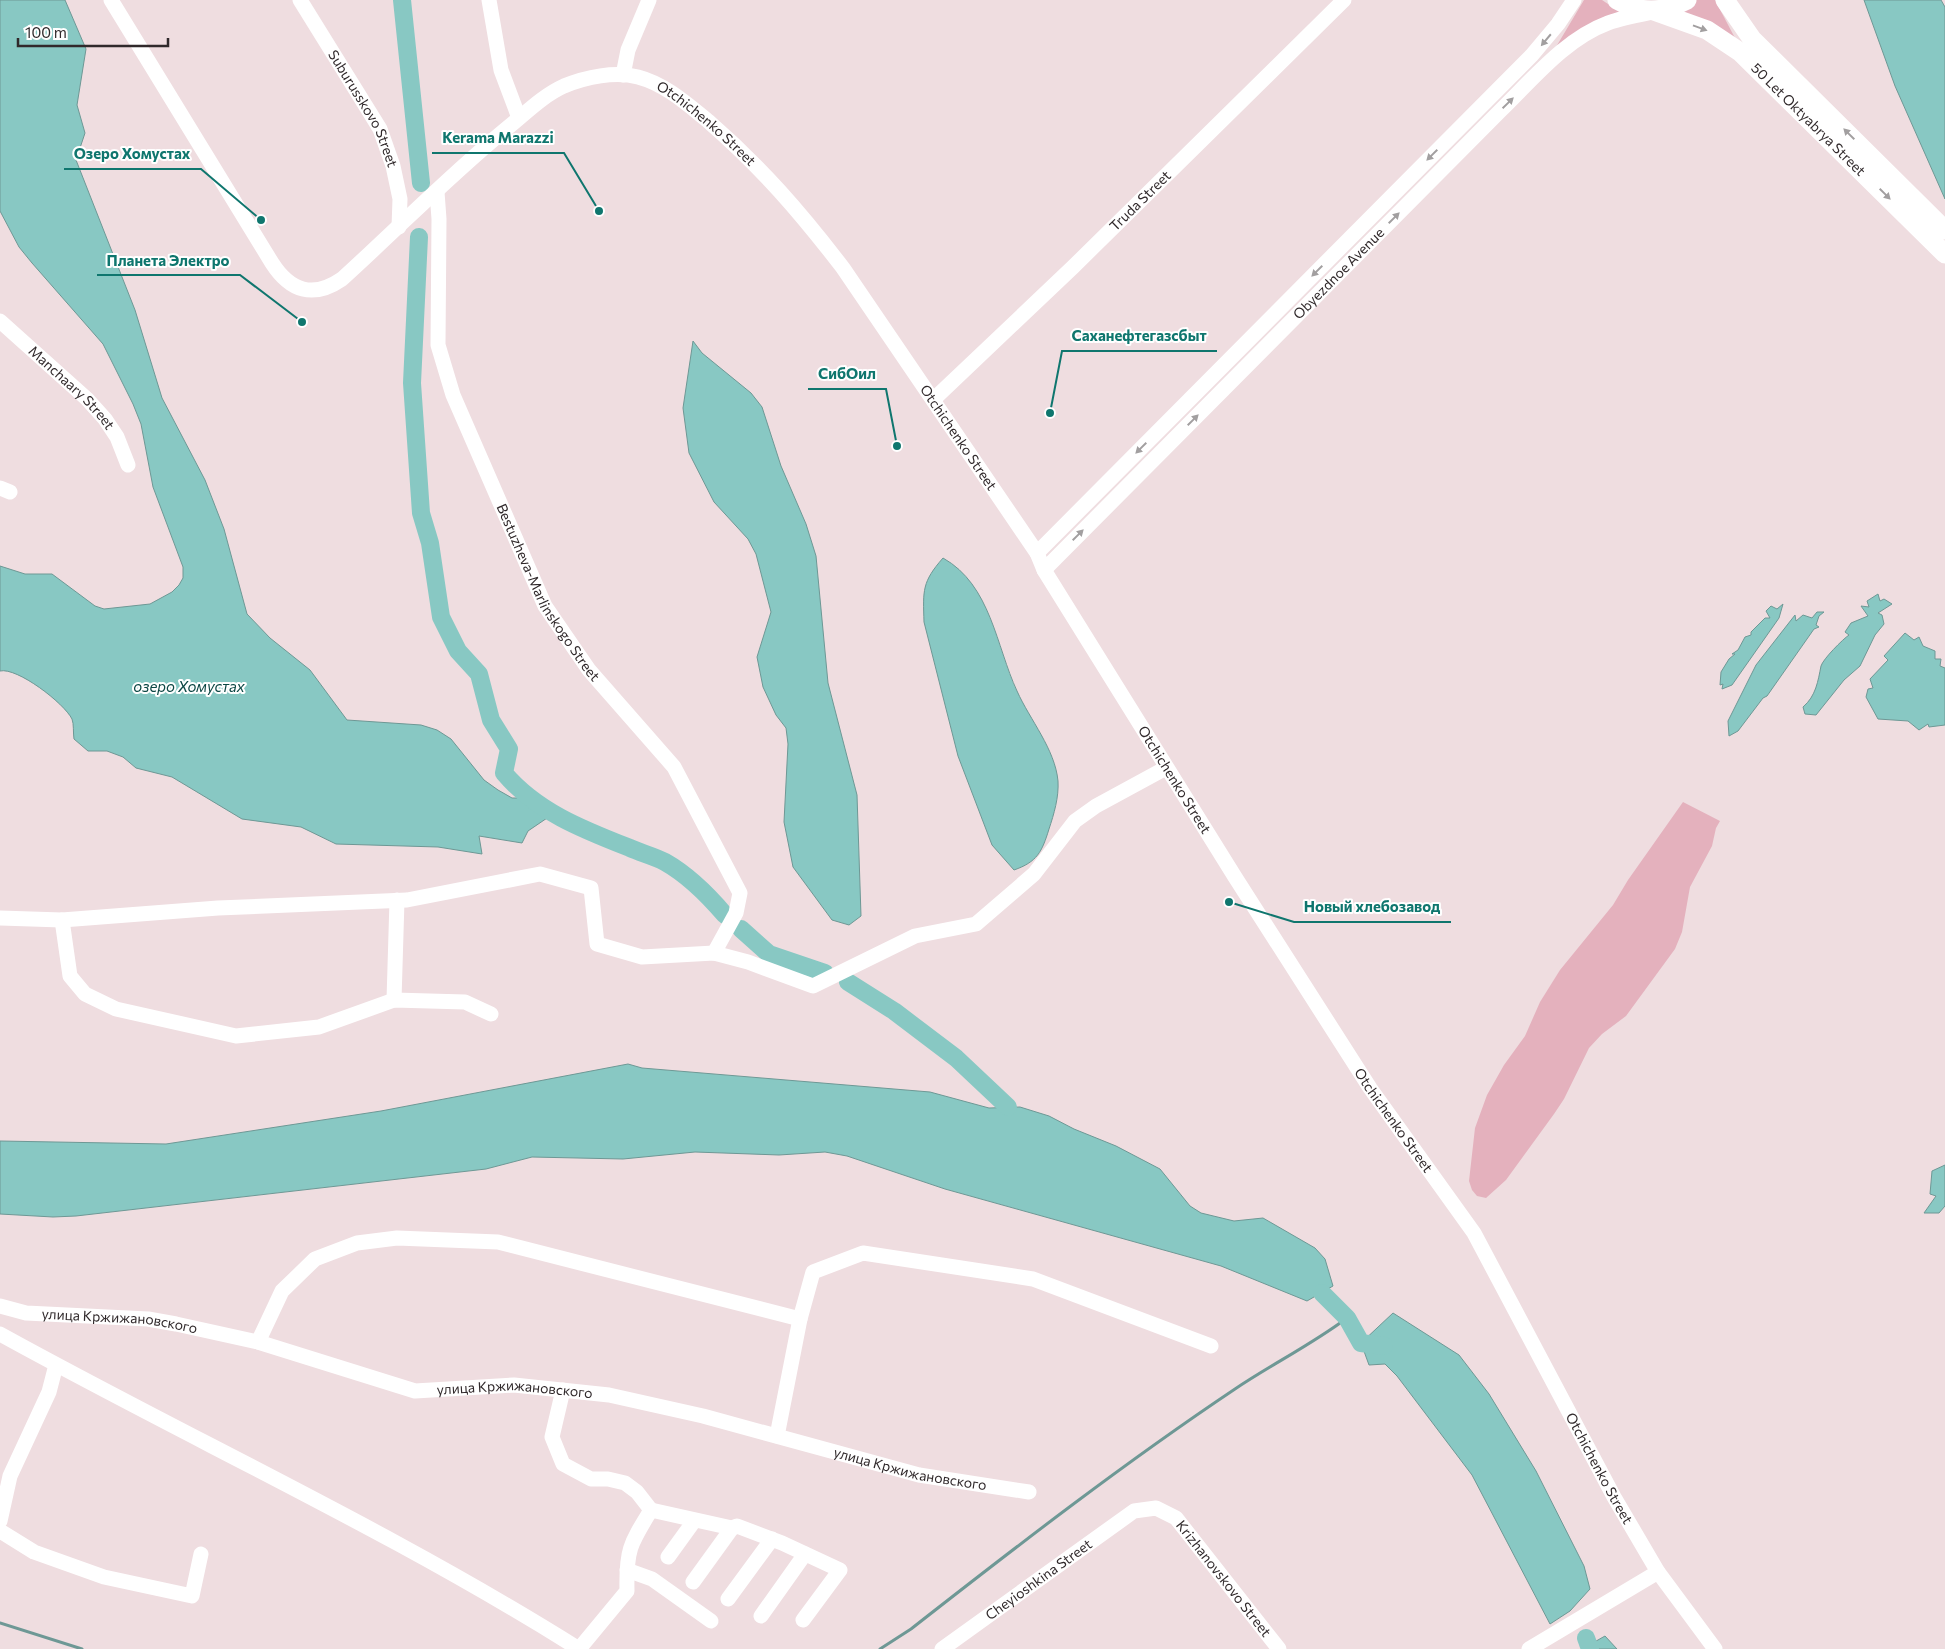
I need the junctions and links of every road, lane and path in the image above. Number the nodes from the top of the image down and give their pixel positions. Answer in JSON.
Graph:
{"nodes":[{"id":1,"x":111,"y":0,"type":"edge"},
{"id":2,"x":300,"y":0,"type":"edge"},
{"id":3,"x":489,"y":0,"type":"edge"},
{"id":4,"x":649,"y":0,"type":"edge"},
{"id":5,"x":1344,"y":0,"type":"edge"},
{"id":6,"x":1574,"y":0,"type":"edge"},
{"id":7,"x":1617,"y":0,"type":"edge"},
{"id":8,"x":1687,"y":0,"type":"edge"},
{"id":9,"x":1725,"y":0,"type":"edge"},
{"id":10,"x":1654,"y":12,"type":"junction"},
{"id":11,"x":623,"y":75,"type":"junction"},
{"id":12,"x":520,"y":118,"type":"junction"},
{"id":13,"x":437,"y":192,"type":"junction"},
{"id":14,"x":400,"y":227,"type":"junction"},
{"id":15,"x":1945,"y":230,"type":"edge"},
{"id":16,"x":1945,"y":254,"type":"edge"},
{"id":17,"x":0,"y":322,"type":"edge"},
{"id":18,"x":934,"y":399,"type":"junction"},
{"id":19,"x":128,"y":465,"type":"dead end"},
{"id":20,"x":1036,"y":553,"type":"junction"},
{"id":21,"x":1044,"y":570,"type":"junction"},
{"id":22,"x":1166,"y":768,"type":"junction"},
{"id":23,"x":397,"y":900,"type":"junction"},
{"id":24,"x":0,"y":918,"type":"edge"},
{"id":25,"x":62,"y":920,"type":"junction"},
{"id":26,"x":714,"y":954,"type":"junction"},
{"id":27,"x":394,"y":1000,"type":"junction"},
{"id":28,"x":491,"y":1014,"type":"dead end"},
{"id":29,"x":0,"y":1306,"type":"edge"},
{"id":30,"x":800,"y":1319,"type":"junction"},
{"id":31,"x":0,"y":1334,"type":"edge"},
{"id":32,"x":258,"y":1342,"type":"junction"},
{"id":33,"x":1211,"y":1346,"type":"dead end"},
{"id":34,"x":56,"y":1365,"type":"junction"},
{"id":35,"x":563,"y":1390,"type":"junction"},
{"id":36,"x":777,"y":1436,"type":"junction"},
{"id":37,"x":1029,"y":1492,"type":"dead end"},
{"id":38,"x":651,"y":1510,"type":"junction"},
{"id":39,"x":1134,"y":1511,"type":"joint"},
{"id":40,"x":0,"y":1521,"type":"edge"},
{"id":41,"x":694,"y":1521,"type":"junction"},
{"id":42,"x":732,"y":1528,"type":"junction"},
{"id":43,"x":0,"y":1531,"type":"edge"},
{"id":44,"x":772,"y":1539,"type":"junction"},
{"id":45,"x":201,"y":1554,"type":"dead end"},
{"id":46,"x":805,"y":1554,"type":"junction"},
{"id":47,"x":668,"y":1557,"type":"dead end"},
{"id":48,"x":627,"y":1570,"type":"junction"},
{"id":49,"x":1658,"y":1572,"type":"junction"},
{"id":50,"x":693,"y":1582,"type":"dead end"},
{"id":51,"x":728,"y":1599,"type":"dead end"},
{"id":52,"x":761,"y":1616,"type":"dead end"},
{"id":53,"x":803,"y":1620,"type":"dead end"},
{"id":54,"x":711,"y":1621,"type":"dead end"},
{"id":55,"x":942,"y":1649,"type":"edge"},
{"id":56,"x":1279,"y":1649,"type":"edge"},
{"id":57,"x":1529,"y":1649,"type":"edge"},
{"id":58,"x":1714,"y":1649,"type":"edge"}],
"edges":[{"from":1,"to":14,"type":"street"},
{"from":2,"to":14,"type":"street","name":"Suburusskovo Street"},
{"from":3,"to":12,"type":"street"},
{"from":4,"to":11,"type":"street"},
{"from":5,"to":18,"type":"street","name":"Truda Street"},
{"from":6,"to":20,"type":"street","name":"Obyezdnoe Avenue","one_way":true},
{"from":7,"to":10,"type":"main road","name":"50 Let Oktyabrya Street"},
{"from":8,"to":10,"type":"main road"},
{"from":15,"to":9,"type":"main road","name":"50 Let Oktyabrya Street","one_way":true},
{"from":10,"to":16,"type":"main road","name":"50 Let Oktyabrya Street","one_way":true},
{"from":21,"to":10,"type":"street","name":"Obyezdnoe Avenue","one_way":true},
{"from":11,"to":12,"type":"street","name":"Otchichenko Street"},
{"from":11,"to":18,"type":"street","name":"Otchichenko Street"},
{"from":12,"to":13,"type":"street"},
{"from":13,"to":14,"type":"street"},
{"from":13,"to":26,"type":"street","name":"Bestuzheva-Marlinskogo Street"},
{"from":17,"to":19,"type":"street","name":"Manchaary Street"},
{"from":18,"to":20,"type":"street","name":"Otchichenko Street"},
{"from":20,"to":21,"type":"street","name":"Otchichenko Street"},
{"from":21,"to":22,"type":"street","name":"Otchichenko Street"},
{"from":22,"to":26,"type":"street"},
{"from":22,"to":49,"type":"street","name":"Otchichenko Street"},
{"from":23,"to":25,"type":"street"},
{"from":23,"to":26,"type":"street"},
{"from":23,"to":27,"type":"street"},
{"from":24,"to":25,"type":"street"},
{"from":25,"to":27,"type":"street"},
{"from":27,"to":28,"type":"street"},
{"from":29,"to":32,"type":"street","name":"улица Кржижановского"},
{"from":30,"to":32,"type":"street"},
{"from":30,"to":33,"type":"street"},
{"from":30,"to":36,"type":"street"},
{"from":31,"to":34,"type":"street"},
{"from":32,"to":35,"type":"street","name":"улица Кржижановского"},
{"from":34,"to":40,"type":"street"},
{"from":34,"to":48,"type":"street"},
{"from":35,"to":36,"type":"street","name":"улица Кржижановского"},
{"from":35,"to":38,"type":"street"},
{"from":36,"to":37,"type":"street","name":"улица Кржижановского"},
{"from":38,"to":41,"type":"street"},
{"from":38,"to":48,"type":"street"},
{"from":39,"to":55,"type":"street","name":"Cheyioshkina Street"},
{"from":39,"to":56,"type":"street","name":"Krizhanovskovo Street"},
{"from":41,"to":42,"type":"street"},
{"from":41,"to":47,"type":"street"},
{"from":42,"to":44,"type":"street"},
{"from":42,"to":50,"type":"street"},
{"from":43,"to":45,"type":"street"},
{"from":44,"to":46,"type":"street"},
{"from":44,"to":51,"type":"street"},
{"from":46,"to":52,"type":"street"},
{"from":46,"to":53,"type":"street"},
{"from":48,"to":54,"type":"street"},
{"from":49,"to":57,"type":"street"},
{"from":49,"to":58,"type":"street","name":"Otchichenko Street"}]}
